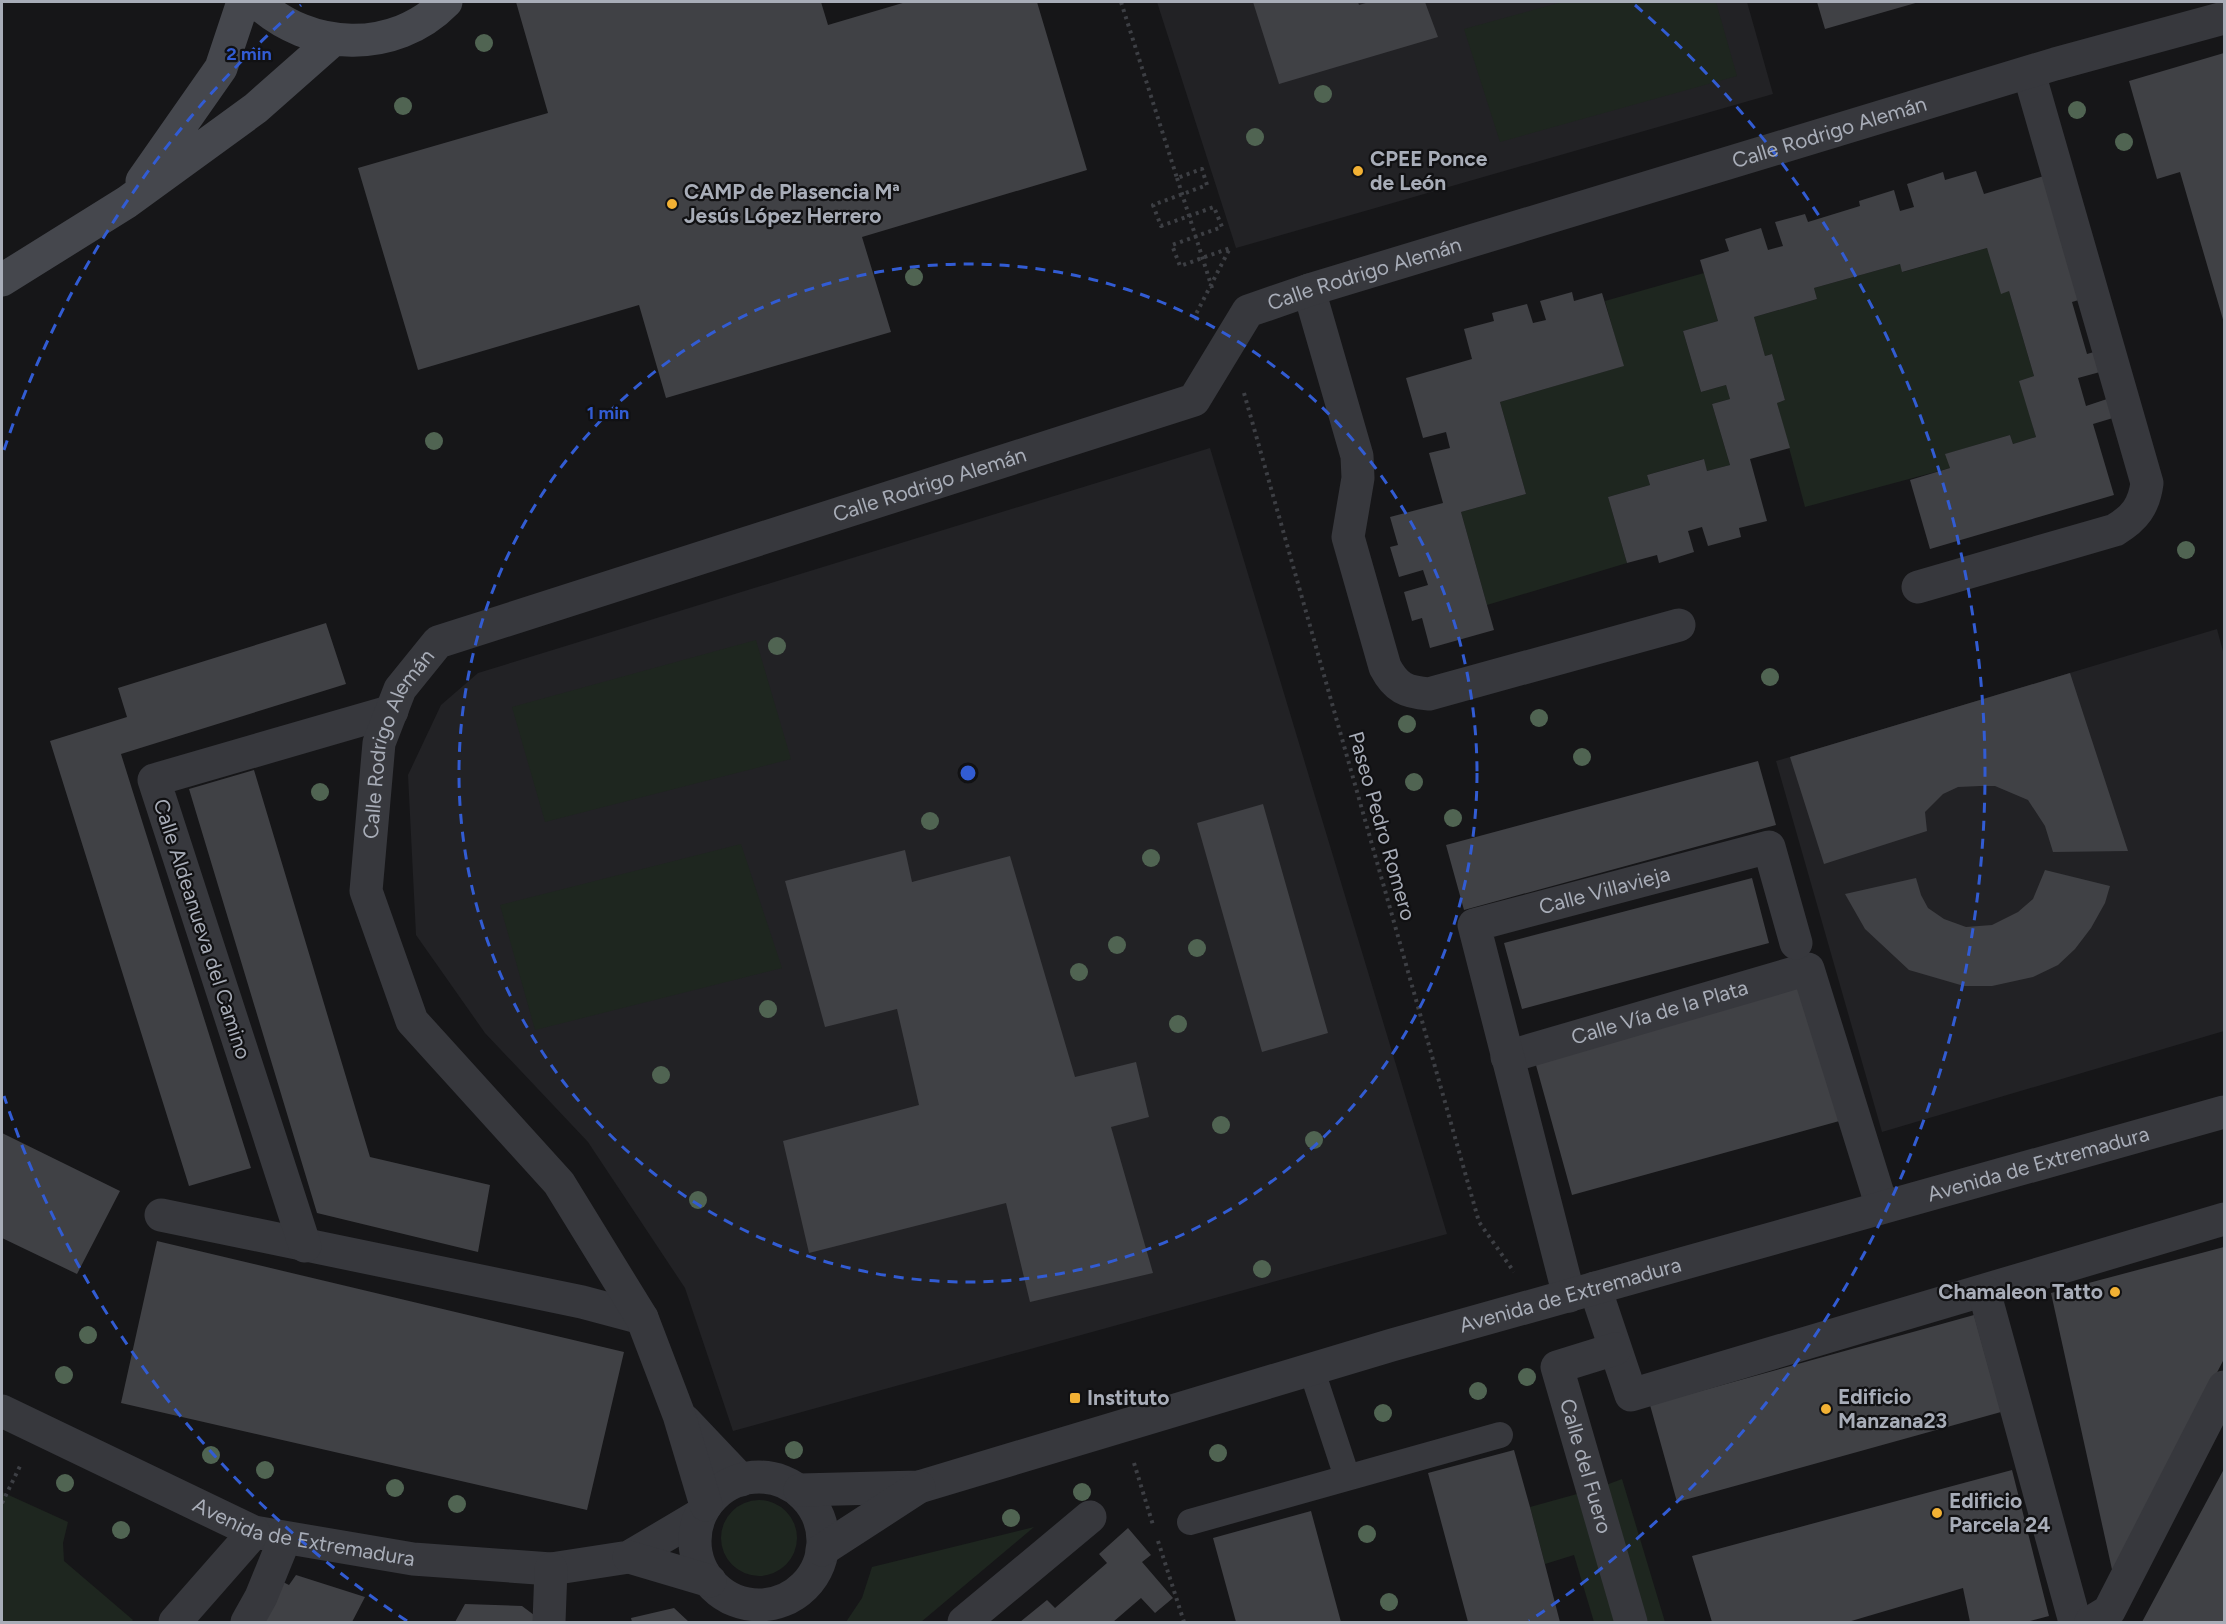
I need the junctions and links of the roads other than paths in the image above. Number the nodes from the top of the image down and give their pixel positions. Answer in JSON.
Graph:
{"nodes":[{"id":1,"x":243,"y":2,"type":"edge"},
{"id":2,"x":257,"y":2,"type":"edge"},
{"id":3,"x":446,"y":2,"type":"edge"},
{"id":4,"x":2224,"y":18,"type":"edge"},
{"id":5,"x":333,"y":40,"type":"junction"},
{"id":6,"x":2029,"y":73,"type":"junction"},
{"id":7,"x":127,"y":202,"type":"junction"},
{"id":8,"x":2,"y":280,"type":"edge"},
{"id":9,"x":1309,"y":290,"type":"junction"},
{"id":10,"x":1918,"y":587,"type":"dead end"},
{"id":11,"x":1679,"y":625,"type":"dead end"},
{"id":12,"x":392,"y":711,"type":"junction"},
{"id":13,"x":1796,"y":943,"type":"dead end"},
{"id":14,"x":1507,"y":1057,"type":"junction"},
{"id":15,"x":2224,"y":1112,"type":"edge"},
{"id":16,"x":1882,"y":1207,"type":"junction"},
{"id":17,"x":161,"y":1215,"type":"dead end"},
{"id":18,"x":2224,"y":1219,"type":"edge"},
{"id":19,"x":305,"y":1246,"type":"junction"},
{"id":20,"x":1984,"y":1291,"type":"junction"},
{"id":21,"x":1582,"y":1292,"type":"junction"},
{"id":22,"x":642,"y":1317,"type":"junction"},
{"id":23,"x":1615,"y":1349,"type":"junction"},
{"id":24,"x":1312,"y":1371,"type":"junction"},
{"id":25,"x":2224,"y":1387,"type":"edge"},
{"id":26,"x":2,"y":1411,"type":"edge"},
{"id":27,"x":679,"y":1415,"type":"junction"},
{"id":28,"x":1500,"y":1435,"type":"dead end"},
{"id":29,"x":1347,"y":1477,"type":"junction"},
{"id":30,"x":741,"y":1480,"type":"junction"},
{"id":31,"x":919,"y":1487,"type":"junction"},
{"id":32,"x":800,"y":1490,"type":"junction"},
{"id":33,"x":703,"y":1510,"type":"junction"},
{"id":34,"x":1090,"y":1517,"type":"dead end"},
{"id":35,"x":1190,"y":1522,"type":"dead end"},
{"id":36,"x":269,"y":1535,"type":"junction"},
{"id":37,"x":822,"y":1550,"type":"junction"},
{"id":38,"x":629,"y":1557,"type":"junction"},
{"id":39,"x":551,"y":1569,"type":"junction"},
{"id":40,"x":715,"y":1586,"type":"junction"},
{"id":41,"x":777,"y":1612,"type":"edge"},
{"id":42,"x":175,"y":1623,"type":"edge"},
{"id":43,"x":247,"y":1623,"type":"edge"},
{"id":44,"x":549,"y":1623,"type":"edge"},
{"id":45,"x":733,"y":1623,"type":"edge"},
{"id":46,"x":964,"y":1623,"type":"edge"},
{"id":47,"x":1631,"y":1623,"type":"edge"},
{"id":48,"x":2075,"y":1623,"type":"edge"},
{"id":49,"x":2091,"y":1623,"type":"edge"}],
"edges":[{"from":1,"to":7,"type":"main road"},
{"from":2,"to":5,"type":"main road"},
{"from":3,"to":5,"type":"main road"},
{"from":4,"to":6,"type":"street","name":"Calle Rodrigo Alemán"},
{"from":5,"to":7,"type":"main road"},
{"from":6,"to":9,"type":"street","name":"Calle Rodrigo Alemán"},
{"from":6,"to":10,"type":"street"},
{"from":7,"to":8,"type":"main road"},
{"from":9,"to":11,"type":"street"},
{"from":9,"to":12,"type":"street","name":"Calle Rodrigo Alemán"},
{"from":12,"to":19,"type":"street","name":"Calle Aldeanueva del Camino"},
{"from":12,"to":22,"type":"street","name":"Calle Rodrigo Alemán"},
{"from":13,"to":14,"type":"street","name":"Calle Villavieja"},
{"from":14,"to":16,"type":"street","name":"Calle Vía de la Plata"},
{"from":14,"to":21,"type":"street"},
{"from":15,"to":16,"type":"street","name":"Avenida de Extremadura"},
{"from":16,"to":21,"type":"street","name":"Avenida de Extremadura"},
{"from":17,"to":19,"type":"street"},
{"from":18,"to":20,"type":"street"},
{"from":19,"to":22,"type":"street"},
{"from":20,"to":23,"type":"street"},
{"from":20,"to":48,"type":"street"},
{"from":21,"to":23,"type":"street"},
{"from":21,"to":24,"type":"street","name":"Avenida de Extremadura"},
{"from":22,"to":27,"type":"street","name":"Calle Rodrigo Alemán"},
{"from":23,"to":47,"type":"street","name":"Calle del Fuero"},
{"from":24,"to":29,"type":"lane"},
{"from":24,"to":31,"type":"street","name":"Avenida de Extremadura"},
{"from":25,"to":49,"type":"street"},
{"from":26,"to":36,"type":"street","name":"Avenida de Extremadura"},
{"from":27,"to":30,"type":"street","name":"Calle Rodrigo Alemán"},
{"from":27,"to":33,"type":"street","name":"Calle Rodrigo Alemán"},
{"from":28,"to":29,"type":"lane"},
{"from":29,"to":35,"type":"lane"},
{"from":30,"to":32,"type":"street"},
{"from":30,"to":33,"type":"street"},
{"from":31,"to":32,"type":"street","name":"Avenida de Extremadura"},
{"from":31,"to":37,"type":"street","name":"Avenida de Extremadura"},
{"from":32,"to":37,"type":"street"},
{"from":33,"to":38,"type":"street","name":"Avenida de Extremadura"},
{"from":33,"to":40,"type":"street"},
{"from":34,"to":46,"type":"street"},
{"from":36,"to":39,"type":"street","name":"Avenida de Extremadura"},
{"from":36,"to":42,"type":"street"},
{"from":36,"to":43,"type":"street"},
{"from":37,"to":41,"type":"street"},
{"from":38,"to":39,"type":"street","name":"Avenida de Extremadura"},
{"from":38,"to":40,"type":"street","name":"Avenida de Extremadura"},
{"from":39,"to":44,"type":"street"},
{"from":40,"to":41,"type":"street"},
{"from":40,"to":45,"type":"street"}]}
